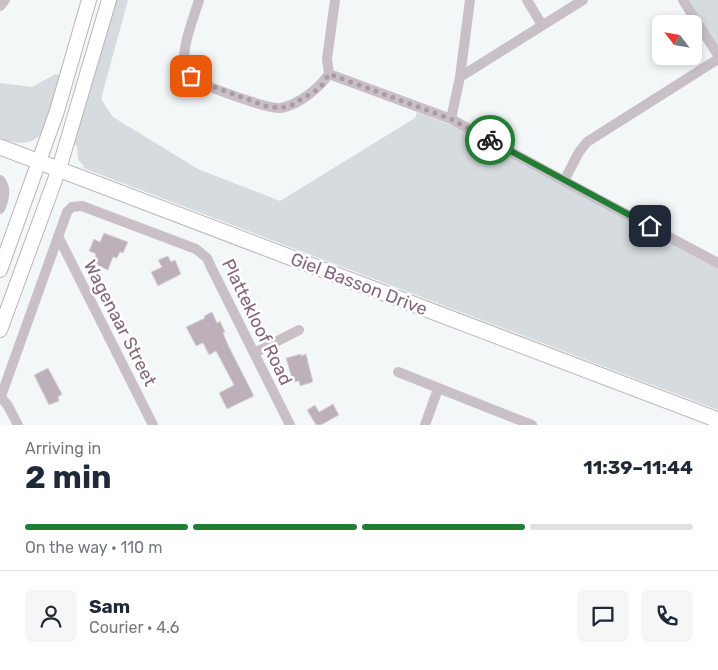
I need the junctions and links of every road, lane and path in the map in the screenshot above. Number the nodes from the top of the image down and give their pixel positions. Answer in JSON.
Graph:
{"nodes":[{"id":1,"x":5,"y":0,"type":"edge"},
{"id":2,"x":89,"y":0,"type":"edge"},
{"id":3,"x":109,"y":0,"type":"edge"},
{"id":4,"x":199,"y":0,"type":"edge"},
{"id":5,"x":335,"y":0,"type":"edge"},
{"id":6,"x":470,"y":0,"type":"edge"},
{"id":7,"x":527,"y":0,"type":"edge"},
{"id":8,"x":582,"y":0,"type":"edge"},
{"id":9,"x":683,"y":0,"type":"edge"},
{"id":10,"x":0,"y":6,"type":"edge"},
{"id":11,"x":542,"y":25,"type":"junction"},
{"id":12,"x":718,"y":55,"type":"edge"},
{"id":13,"x":718,"y":59,"type":"edge"},
{"id":14,"x":329,"y":74,"type":"junction"},
{"id":15,"x":460,"y":77,"type":"junction"},
{"id":16,"x":451,"y":119,"type":"junction"},
{"id":17,"x":0,"y":147,"type":"edge"},
{"id":18,"x":40,"y":162,"type":"junction"},
{"id":19,"x":59,"y":169,"type":"junction"},
{"id":20,"x":0,"y":180,"type":"edge"},
{"id":21,"x":564,"y":181,"type":"junction"},
{"id":22,"x":2,"y":205,"type":"edge"},
{"id":23,"x":58,"y":236,"type":"junction"},
{"id":24,"x":718,"y":263,"type":"edge"},
{"id":25,"x":0,"y":270,"type":"edge"},
{"id":26,"x":0,"y":330,"type":"edge"},
{"id":27,"x":299,"y":330,"type":"dead end"},
{"id":28,"x":254,"y":353,"type":"junction"},
{"id":29,"x":4,"y":372,"type":"edge"},
{"id":30,"x":398,"y":372,"type":"dead end"},
{"id":31,"x":438,"y":389,"type":"junction"},
{"id":32,"x":0,"y":398,"type":"edge"},
{"id":33,"x":718,"y":420,"type":"edge"},
{"id":34,"x":18,"y":425,"type":"edge"},
{"id":35,"x":153,"y":425,"type":"edge"},
{"id":36,"x":290,"y":425,"type":"edge"},
{"id":37,"x":425,"y":425,"type":"edge"},
{"id":38,"x":532,"y":425,"type":"edge"}],
"edges":[{"from":1,"to":10,"type":"street"},
{"from":2,"to":18,"type":"street"},
{"from":3,"to":19,"type":"street"},
{"from":4,"to":14,"type":"street"},
{"from":5,"to":14,"type":"street"},
{"from":6,"to":15,"type":"street"},
{"from":7,"to":11,"type":"street"},
{"from":8,"to":11,"type":"street"},
{"from":9,"to":12,"type":"street"},
{"from":11,"to":15,"type":"street"},
{"from":13,"to":21,"type":"street"},
{"from":14,"to":16,"type":"street"},
{"from":15,"to":16,"type":"street"},
{"from":16,"to":21,"type":"street"},
{"from":17,"to":18,"type":"main road","name":"Giel Basson Drive"},
{"from":18,"to":19,"type":"main road","name":"Giel Basson Drive"},
{"from":18,"to":25,"type":"street"},
{"from":19,"to":26,"type":"street"},
{"from":19,"to":33,"type":"main road","name":"Giel Basson Drive"},
{"from":20,"to":22,"type":"street"},
{"from":21,"to":24,"type":"street"},
{"from":23,"to":28,"type":"street","name":"Plattekloof Road"},
{"from":23,"to":29,"type":"street"},
{"from":23,"to":35,"type":"street","name":"Wagenaar Street"},
{"from":27,"to":28,"type":"street"},
{"from":28,"to":36,"type":"street","name":"Plattekloof Road"},
{"from":29,"to":32,"type":"street"},
{"from":30,"to":31,"type":"street"},
{"from":31,"to":37,"type":"street"},
{"from":31,"to":38,"type":"street"},
{"from":32,"to":34,"type":"street"}]}
